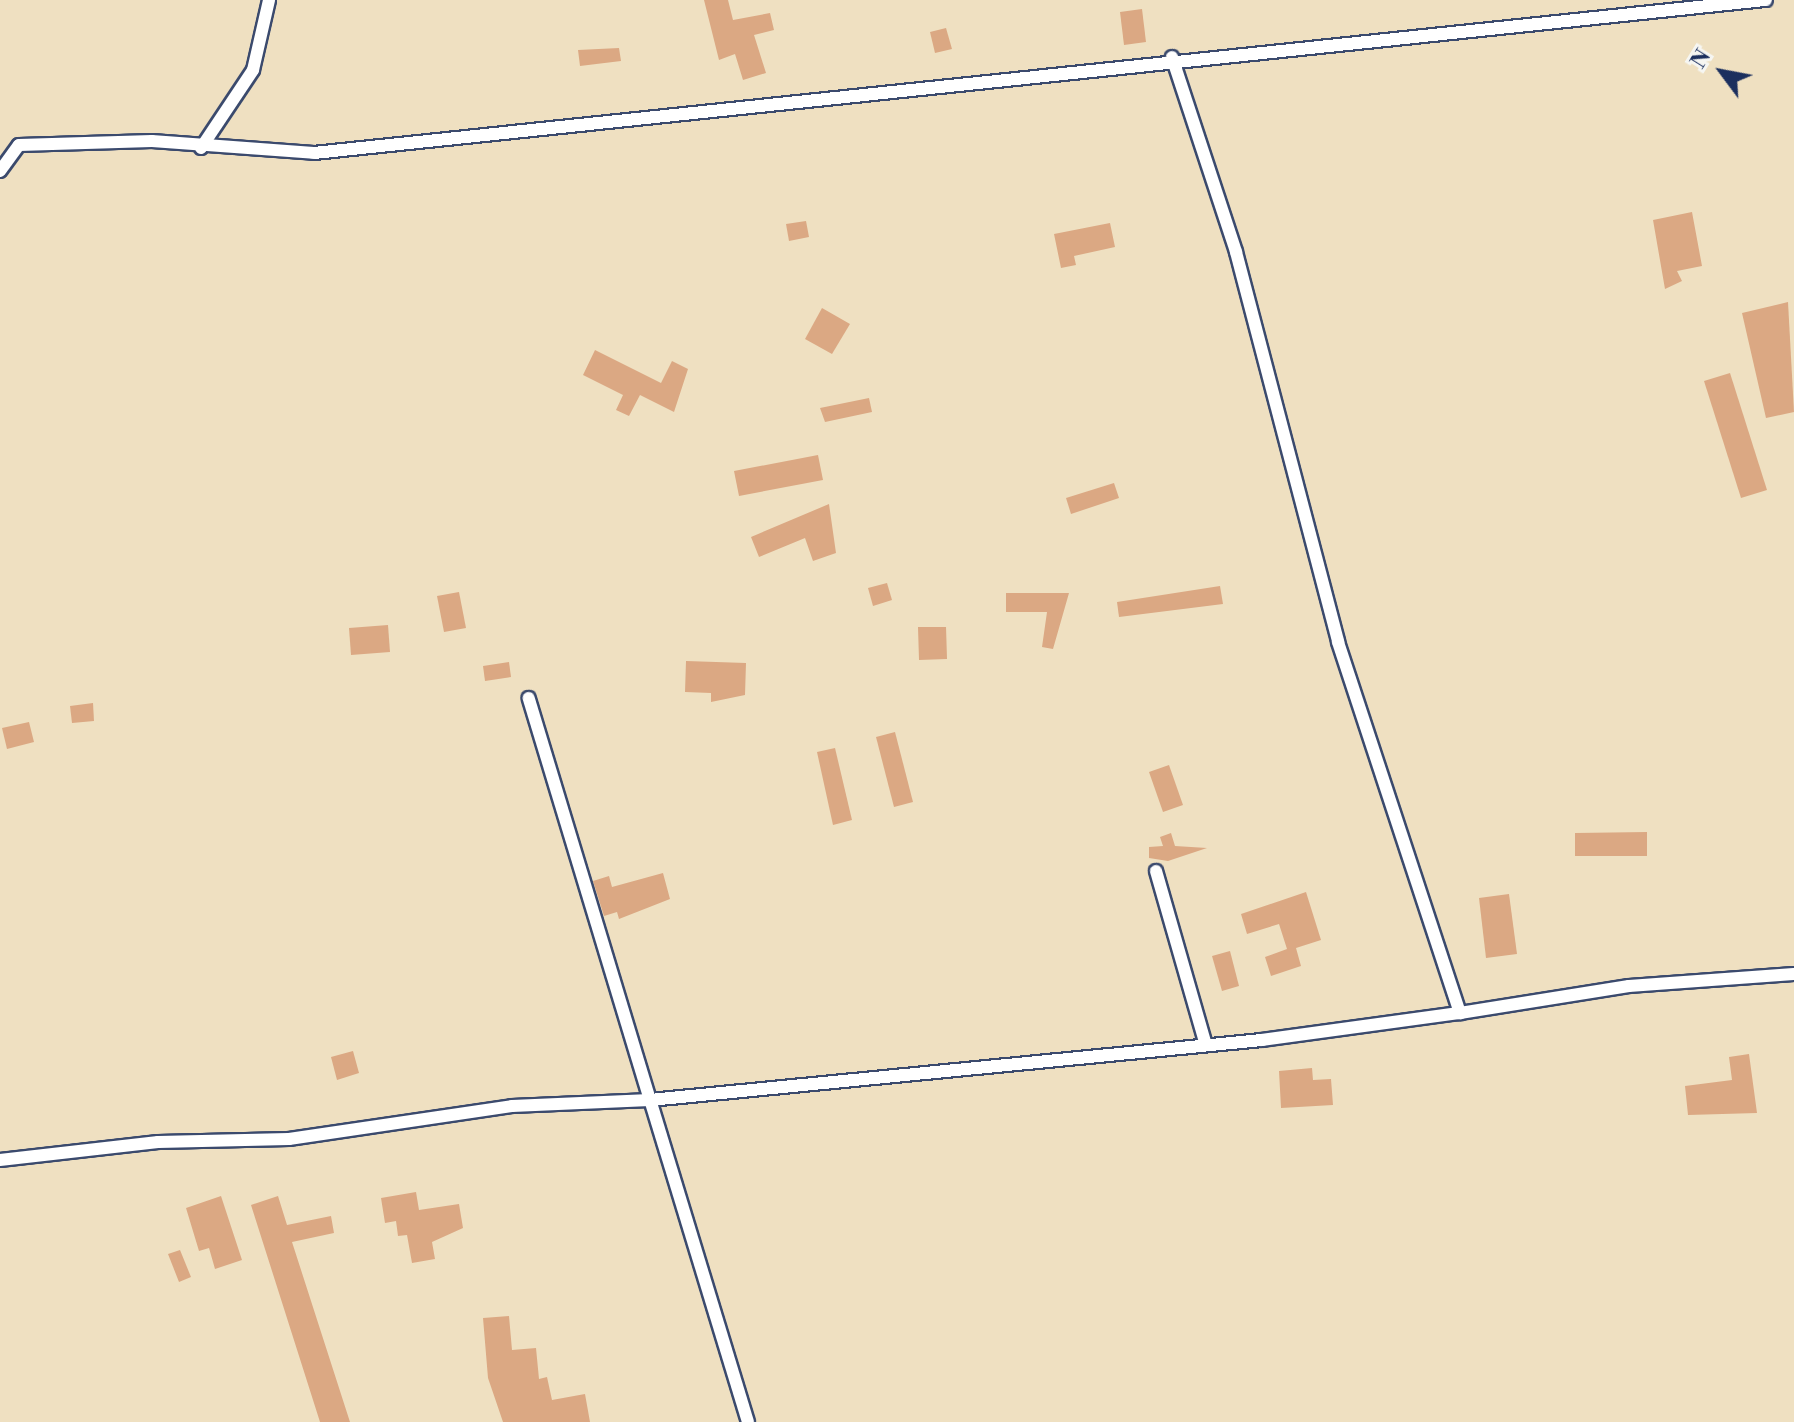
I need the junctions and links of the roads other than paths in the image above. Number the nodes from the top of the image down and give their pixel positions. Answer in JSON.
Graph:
{"nodes":[{"id":1,"x":269,"y":0,"type":"edge"},
{"id":2,"x":1766,"y":0,"type":"edge"},
{"id":3,"x":1172,"y":57,"type":"junction"},
{"id":4,"x":201,"y":148,"type":"junction"},
{"id":5,"x":0,"y":171,"type":"edge"},
{"id":6,"x":529,"y":698,"type":"dead end"},
{"id":7,"x":1156,"y":871,"type":"dead end"},
{"id":8,"x":1794,"y":974,"type":"edge"},
{"id":9,"x":1460,"y":1013,"type":"junction"},
{"id":10,"x":1206,"y":1045,"type":"junction"},
{"id":11,"x":650,"y":1100,"type":"junction"},
{"id":12,"x":0,"y":1160,"type":"edge"},
{"id":13,"x":748,"y":1422,"type":"edge"}],
"edges":[{"from":1,"to":4,"type":"street"},
{"from":2,"to":3,"type":"street"},
{"from":3,"to":4,"type":"street"},
{"from":3,"to":9,"type":"street"},
{"from":4,"to":5,"type":"street"},
{"from":6,"to":11,"type":"street"},
{"from":7,"to":10,"type":"street"},
{"from":8,"to":9,"type":"street"},
{"from":9,"to":10,"type":"street"},
{"from":10,"to":11,"type":"street"},
{"from":11,"to":12,"type":"street"},
{"from":11,"to":13,"type":"street"}]}
